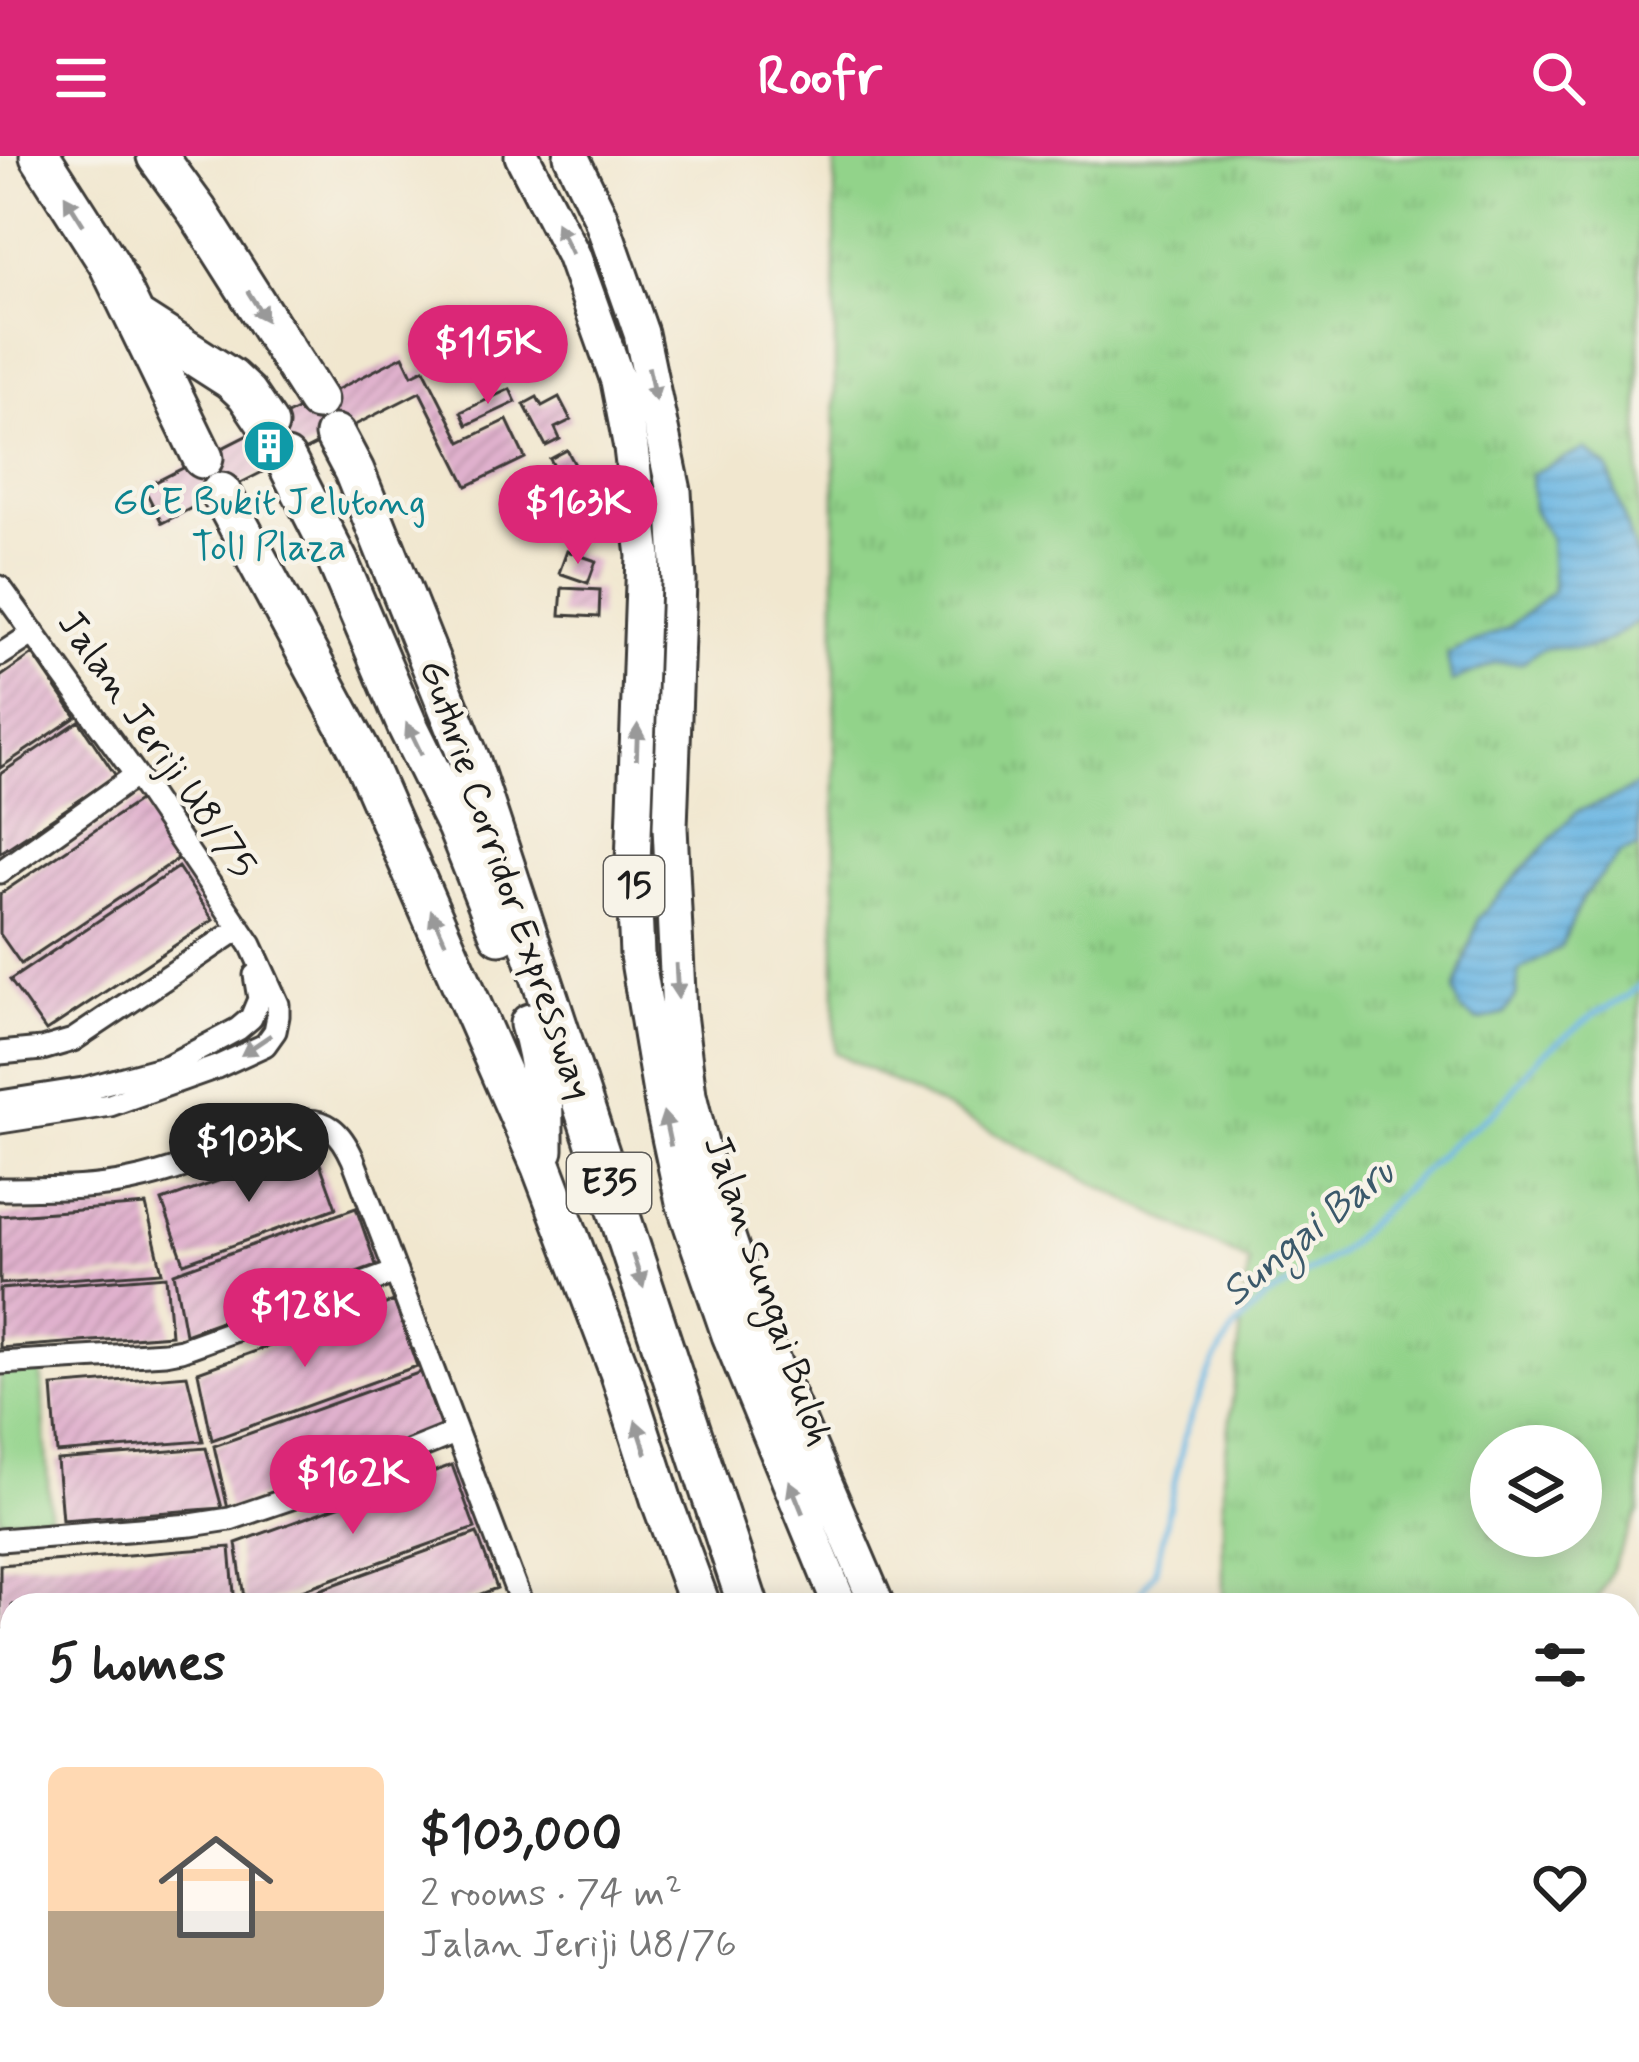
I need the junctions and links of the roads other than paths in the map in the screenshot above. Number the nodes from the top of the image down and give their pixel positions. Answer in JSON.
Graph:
{"nodes":[{"id":1,"x":40,"y":156,"type":"edge"},
{"id":2,"x":157,"y":156,"type":"edge"},
{"id":3,"x":522,"y":156,"type":"edge"},
{"id":4,"x":571,"y":156,"type":"edge"},
{"id":5,"x":136,"y":318,"type":"junction"},
{"id":6,"x":0,"y":587,"type":"edge"},
{"id":7,"x":34,"y":632,"type":"junction"},
{"id":8,"x":0,"y":655,"type":"edge"},
{"id":9,"x":136,"y":776,"type":"junction"},
{"id":10,"x":0,"y":872,"type":"edge"},
{"id":11,"x":245,"y":936,"type":"junction"},
{"id":12,"x":0,"y":1053,"type":"edge"},
{"id":13,"x":0,"y":1102,"type":"edge"},
{"id":14,"x":0,"y":1122,"type":"edge"},
{"id":15,"x":542,"y":1167,"type":"junction"},
{"id":16,"x":0,"y":1189,"type":"edge"},
{"id":17,"x":396,"y":1272,"type":"junction"},
{"id":18,"x":0,"y":1363,"type":"edge"},
{"id":19,"x":455,"y":1433,"type":"junction"},
{"id":20,"x":662,"y":1502,"type":"junction"},
{"id":21,"x":0,"y":1540,"type":"edge"},
{"id":22,"x":518,"y":1593,"type":"edge"},
{"id":23,"x":670,"y":1593,"type":"edge"},
{"id":24,"x":696,"y":1593,"type":"edge"},
{"id":25,"x":744,"y":1593,"type":"edge"},
{"id":26,"x":835,"y":1593,"type":"edge"},
{"id":27,"x":872,"y":1593,"type":"edge"}],
"edges":[{"from":5,"to":1,"type":"highway","name":"Guthrie Corridor Expressway","number":"E35","one_way":true},
{"from":2,"to":25,"type":"highway","name":"Guthrie Corridor Expressway","number":"E35","one_way":true},
{"from":26,"to":3,"type":"highway","name":"Jalan Sungai Buloh","number":"15","one_way":true},
{"from":4,"to":27,"type":"highway","name":"Jalan Sungai Buloh","number":"15","one_way":true},
{"from":15,"to":5,"type":"highway","name":"Guthrie Corridor Expressway","number":"E35","one_way":true},
{"from":15,"to":5,"type":"highway","one_way":true},
{"from":6,"to":7,"type":"street","name":"Jalan Jeriji U8/75"},
{"from":7,"to":8,"type":"street"},
{"from":7,"to":9,"type":"street","name":"Jalan Jeriji U8/75"},
{"from":9,"to":10,"type":"street"},
{"from":9,"to":11,"type":"street","name":"Jalan Jeriji U8/75"},
{"from":11,"to":12,"type":"street"},
{"from":11,"to":13,"type":"street","name":"Jalan Jeriji U8/75"},
{"from":11,"to":14,"type":"street","name":"Jalan Jeriji U8/75","one_way":true},
{"from":20,"to":15,"type":"highway","name":"Guthrie Corridor Expressway","number":"E35","one_way":true},
{"from":16,"to":17,"type":"street"},
{"from":17,"to":18,"type":"street"},
{"from":17,"to":19,"type":"street"},
{"from":19,"to":21,"type":"street"},
{"from":19,"to":22,"type":"street"},
{"from":20,"to":23,"type":"highway"},
{"from":20,"to":24,"type":"highway","name":"Guthrie Corridor Expressway","number":"E35"}]}
